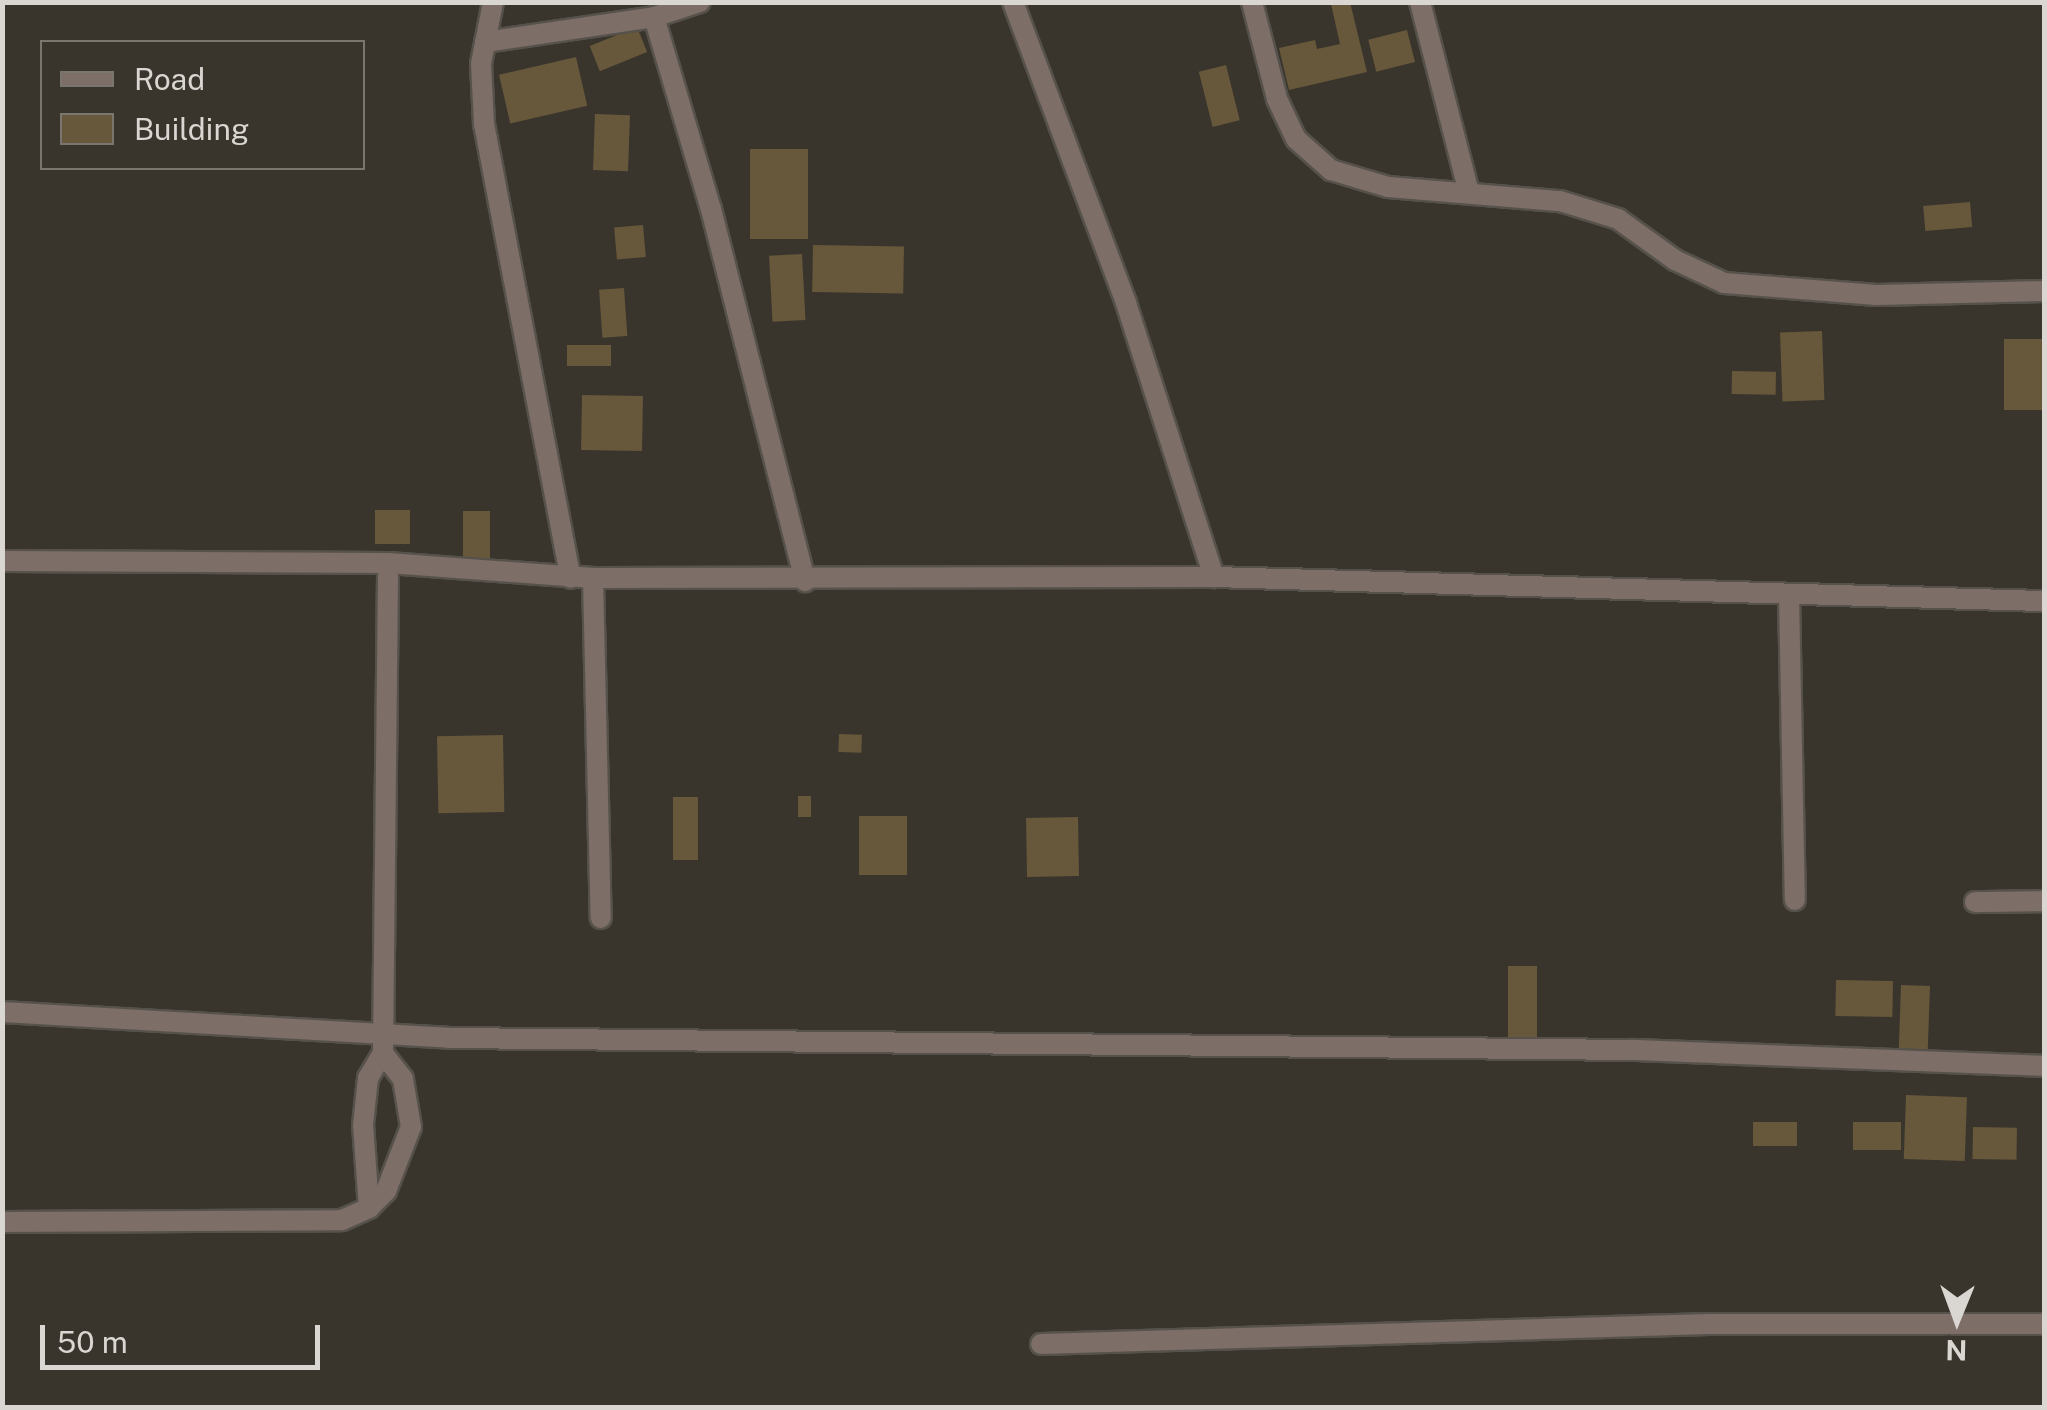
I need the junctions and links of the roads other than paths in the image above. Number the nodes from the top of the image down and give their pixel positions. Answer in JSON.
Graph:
{"nodes":[{"id":1,"x":493,"y":2,"type":"edge"},
{"id":2,"x":700,"y":2,"type":"edge"},
{"id":3,"x":1013,"y":2,"type":"edge"},
{"id":4,"x":1252,"y":2,"type":"edge"},
{"id":5,"x":1420,"y":2,"type":"edge"},
{"id":6,"x":654,"y":17,"type":"junction"},
{"id":7,"x":485,"y":42,"type":"junction"},
{"id":8,"x":1470,"y":193,"type":"junction"},
{"id":9,"x":2044,"y":291,"type":"edge"},
{"id":10,"x":2,"y":561,"type":"edge"},
{"id":11,"x":388,"y":563,"type":"junction"},
{"id":12,"x":571,"y":578,"type":"junction"},
{"id":13,"x":594,"y":578,"type":"junction"},
{"id":14,"x":1214,"y":578,"type":"junction"},
{"id":15,"x":805,"y":581,"type":"junction"},
{"id":16,"x":1789,"y":595,"type":"junction"},
{"id":17,"x":2044,"y":601,"type":"edge"},
{"id":18,"x":1795,"y":900,"type":"dead end"},
{"id":19,"x":2044,"y":901,"type":"edge"},
{"id":20,"x":1975,"y":902,"type":"dead end"},
{"id":21,"x":601,"y":918,"type":"dead end"},
{"id":22,"x":2,"y":1012,"type":"edge"},
{"id":23,"x":382,"y":1045,"type":"junction"},
{"id":24,"x":2044,"y":1066,"type":"edge"},
{"id":25,"x":370,"y":1208,"type":"junction"},
{"id":26,"x":2,"y":1222,"type":"edge"},
{"id":27,"x":2044,"y":1324,"type":"edge"},
{"id":28,"x":1041,"y":1344,"type":"dead end"}],
"edges":[{"from":1,"to":7,"type":"street"},
{"from":2,"to":6,"type":"street"},
{"from":3,"to":14,"type":"street"},
{"from":4,"to":8,"type":"street"},
{"from":5,"to":8,"type":"street"},
{"from":6,"to":7,"type":"street"},
{"from":6,"to":15,"type":"street"},
{"from":7,"to":12,"type":"street"},
{"from":8,"to":9,"type":"street"},
{"from":10,"to":11,"type":"street"},
{"from":11,"to":12,"type":"street"},
{"from":11,"to":23,"type":"street"},
{"from":12,"to":13,"type":"street"},
{"from":13,"to":15,"type":"street"},
{"from":13,"to":21,"type":"street"},
{"from":14,"to":15,"type":"street"},
{"from":14,"to":16,"type":"street"},
{"from":16,"to":17,"type":"street"},
{"from":16,"to":18,"type":"street"},
{"from":19,"to":20,"type":"street"},
{"from":22,"to":23,"type":"street"},
{"from":23,"to":24,"type":"street"},
{"from":23,"to":25,"type":"street"},
{"from":23,"to":25,"type":"street"},
{"from":25,"to":26,"type":"street"},
{"from":27,"to":28,"type":"street"}]}
